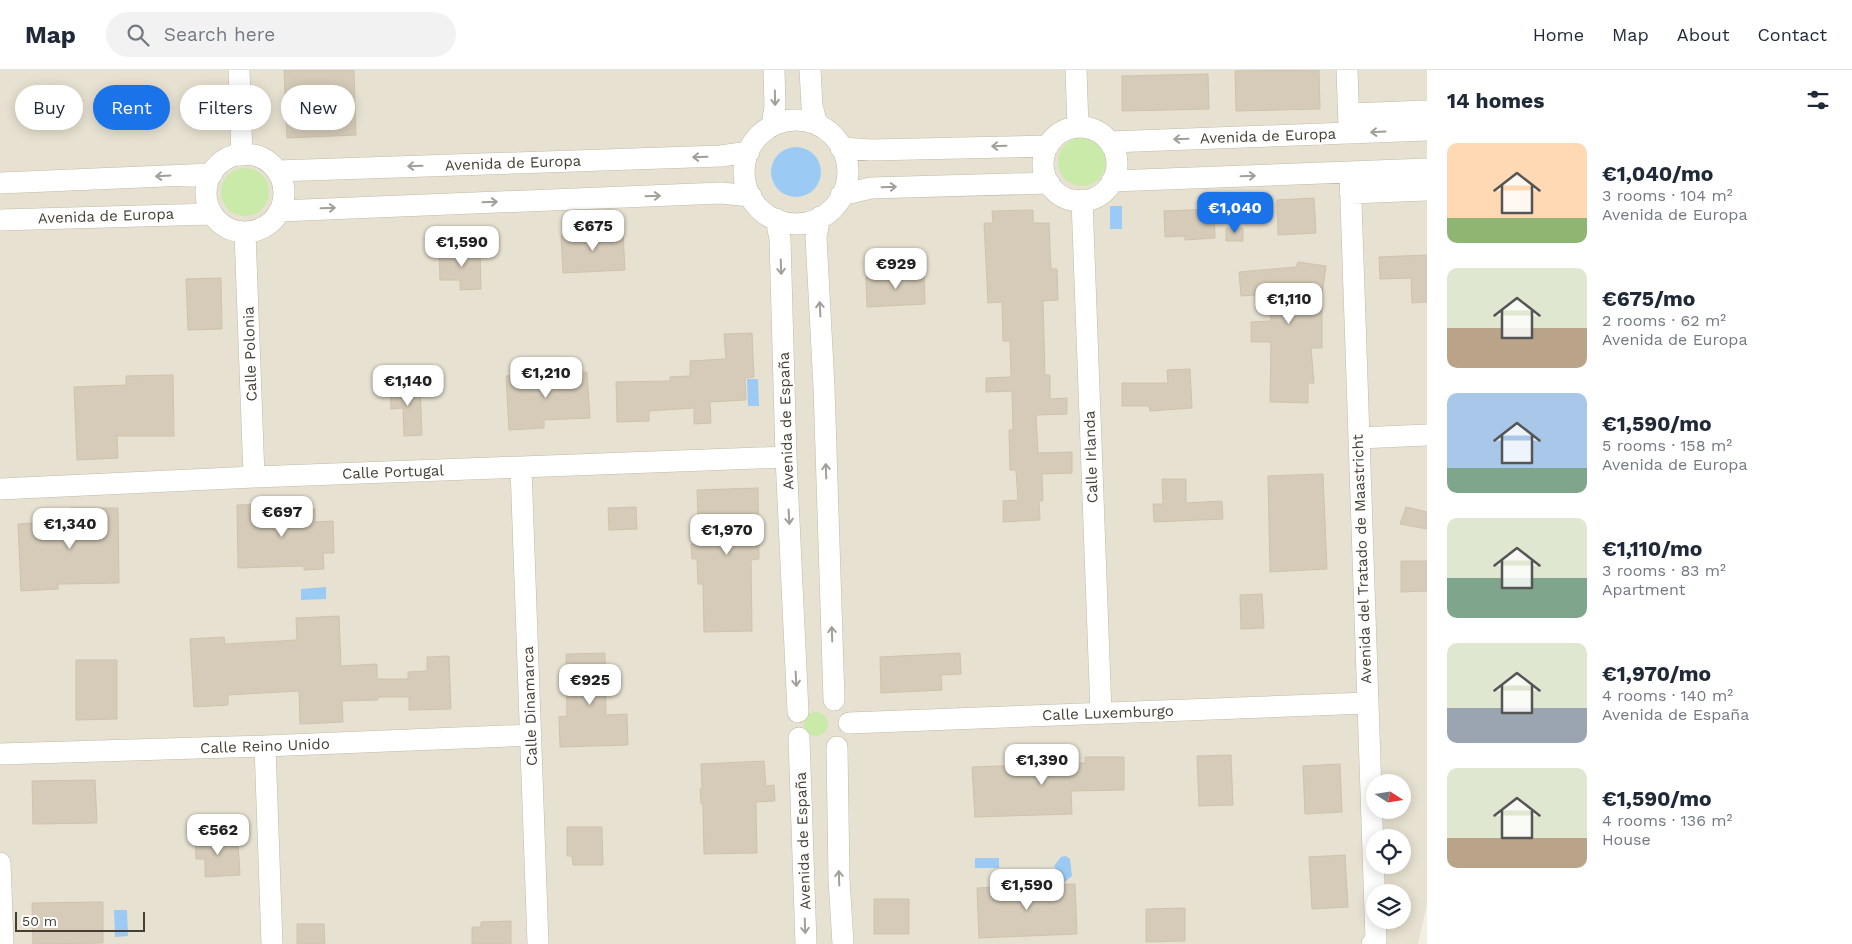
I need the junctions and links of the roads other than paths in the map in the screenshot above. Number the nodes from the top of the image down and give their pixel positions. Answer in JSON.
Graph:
{"nodes":[{"id":1,"x":239,"y":70,"type":"edge"},
{"id":2,"x":774,"y":70,"type":"edge"},
{"id":3,"x":810,"y":70,"type":"edge"},
{"id":4,"x":1076,"y":70,"type":"edge"},
{"id":5,"x":1347,"y":70,"type":"edge"},
{"id":6,"x":1427,"y":111,"type":"edge"},
{"id":7,"x":1349,"y":124,"type":"junction"},
{"id":8,"x":817,"y":125,"type":"junction"},
{"id":9,"x":772,"y":126,"type":"junction"},
{"id":10,"x":1078,"y":127,"type":"junction"},
{"id":11,"x":1427,"y":130,"type":"edge"},
{"id":12,"x":1110,"y":142,"type":"junction"},
{"id":13,"x":1048,"y":146,"type":"junction"},
{"id":14,"x":842,"y":148,"type":"junction"},
{"id":15,"x":749,"y":152,"type":"junction"},
{"id":16,"x":242,"y":154,"type":"junction"},
{"id":17,"x":1427,"y":169,"type":"edge"},
{"id":18,"x":277,"y":171,"type":"junction"},
{"id":19,"x":1350,"y":172,"type":"junction"},
{"id":20,"x":212,"y":174,"type":"junction"},
{"id":21,"x":1112,"y":181,"type":"junction"},
{"id":22,"x":0,"y":183,"type":"edge"},
{"id":23,"x":1049,"y":183,"type":"junction"},
{"id":24,"x":1427,"y":190,"type":"edge"},
{"id":25,"x":1350,"y":193,"type":"junction"},
{"id":26,"x":841,"y":195,"type":"junction"},
{"id":27,"x":751,"y":196,"type":"junction"},
{"id":28,"x":1082,"y":200,"type":"junction"},
{"id":29,"x":279,"y":211,"type":"junction"},
{"id":30,"x":212,"y":214,"type":"junction"},
{"id":31,"x":820,"y":217,"type":"junction"},
{"id":32,"x":776,"y":219,"type":"junction"},
{"id":33,"x":0,"y":220,"type":"edge"},
{"id":34,"x":246,"y":232,"type":"junction"},
{"id":35,"x":1427,"y":435,"type":"edge"},
{"id":36,"x":1359,"y":438,"type":"junction"},
{"id":37,"x":786,"y":457,"type":"junction"},
{"id":38,"x":521,"y":468,"type":"junction"},
{"id":39,"x":254,"y":476,"type":"junction"},
{"id":40,"x":0,"y":489,"type":"edge"},
{"id":41,"x":834,"y":700,"type":"junction"},
{"id":42,"x":1367,"y":703,"type":"junction"},
{"id":43,"x":798,"y":712,"type":"junction"},
{"id":44,"x":1101,"y":713,"type":"junction"},
{"id":45,"x":849,"y":723,"type":"junction"},
{"id":46,"x":531,"y":735,"type":"junction"},
{"id":47,"x":799,"y":738,"type":"junction"},
{"id":48,"x":265,"y":746,"type":"junction"},
{"id":49,"x":837,"y":747,"type":"junction"},
{"id":50,"x":0,"y":754,"type":"edge"},
{"id":51,"x":0,"y":863,"type":"edge"},
{"id":52,"x":3,"y":944,"type":"edge"},
{"id":53,"x":272,"y":944,"type":"edge"},
{"id":54,"x":538,"y":944,"type":"edge"},
{"id":55,"x":806,"y":944,"type":"edge"},
{"id":56,"x":843,"y":944,"type":"edge"},
{"id":57,"x":1372,"y":944,"type":"edge"}],
"edges":[{"from":1,"to":16,"type":"street"},
{"from":2,"to":9,"type":"street","one_way":true},
{"from":3,"to":8,"type":"street"},
{"from":4,"to":10,"type":"street"},
{"from":5,"to":7,"type":"street"},
{"from":6,"to":7,"type":"street"},
{"from":11,"to":7,"type":"street","name":"Avenida de Europa","one_way":true},
{"from":7,"to":12,"type":"street","name":"Avenida de Europa","one_way":true},
{"from":8,"to":9,"type":"street"},
{"from":8,"to":14,"type":"street"},
{"from":9,"to":15,"type":"street"},
{"from":10,"to":12,"type":"street"},
{"from":10,"to":13,"type":"street"},
{"from":12,"to":21,"type":"street"},
{"from":13,"to":14,"type":"street","one_way":true},
{"from":13,"to":23,"type":"street"},
{"from":14,"to":26,"type":"street"},
{"from":15,"to":18,"type":"street","name":"Avenida de Europa","one_way":true},
{"from":15,"to":27,"type":"street"},
{"from":16,"to":18,"type":"street"},
{"from":16,"to":20,"type":"street"},
{"from":17,"to":19,"type":"street"},
{"from":18,"to":29,"type":"street"},
{"from":21,"to":19,"type":"street","one_way":true},
{"from":19,"to":25,"type":"street","name":"Avenida del Tratado de Maastricht"},
{"from":20,"to":22,"type":"street","one_way":true},
{"from":20,"to":30,"type":"street"},
{"from":21,"to":28,"type":"street"},
{"from":26,"to":23,"type":"street","one_way":true},
{"from":23,"to":28,"type":"street"},
{"from":24,"to":25,"type":"street"},
{"from":25,"to":36,"type":"street","name":"Avenida del Tratado de Maastricht"},
{"from":26,"to":31,"type":"street"},
{"from":29,"to":27,"type":"street","one_way":true},
{"from":27,"to":32,"type":"street"},
{"from":28,"to":44,"type":"street","name":"Calle Irlanda"},
{"from":29,"to":34,"type":"street"},
{"from":30,"to":33,"type":"street","name":"Avenida de Europa"},
{"from":30,"to":34,"type":"street"},
{"from":31,"to":32,"type":"street"},
{"from":41,"to":31,"type":"street","one_way":true},
{"from":32,"to":37,"type":"street","name":"Avenida de España","one_way":true},
{"from":34,"to":39,"type":"street","name":"Calle Polonia"},
{"from":35,"to":36,"type":"street"},
{"from":36,"to":42,"type":"street","name":"Avenida del Tratado de Maastricht"},
{"from":37,"to":38,"type":"street","name":"Calle Portugal"},
{"from":37,"to":43,"type":"street","name":"Avenida de España","one_way":true},
{"from":38,"to":39,"type":"street","name":"Calle Portugal"},
{"from":38,"to":46,"type":"street","name":"Calle Dinamarca"},
{"from":39,"to":40,"type":"street","name":"Calle Portugal"},
{"from":41,"to":43,"type":"street"},
{"from":41,"to":45,"type":"street"},
{"from":42,"to":44,"type":"street","name":"Calle Luxemburgo"},
{"from":42,"to":57,"type":"street","name":"Avenida del Tratado de Maastricht"},
{"from":43,"to":47,"type":"street"},
{"from":44,"to":45,"type":"street","name":"Calle Luxemburgo"},
{"from":45,"to":49,"type":"street"},
{"from":46,"to":48,"type":"street","name":"Calle Reino Unido"},
{"from":46,"to":54,"type":"street","name":"Calle Dinamarca"},
{"from":47,"to":49,"type":"street"},
{"from":47,"to":55,"type":"street","name":"Avenida de España","one_way":true},
{"from":48,"to":50,"type":"street","name":"Calle Reino Unido"},
{"from":48,"to":53,"type":"street"},
{"from":56,"to":49,"type":"street","one_way":true},
{"from":51,"to":52,"type":"street"}]}
